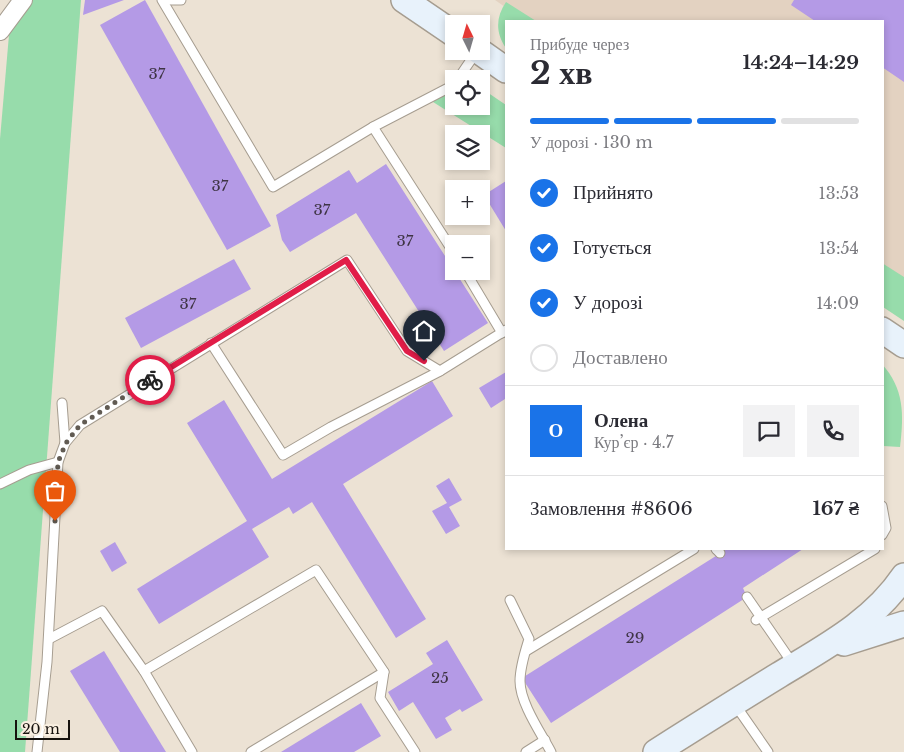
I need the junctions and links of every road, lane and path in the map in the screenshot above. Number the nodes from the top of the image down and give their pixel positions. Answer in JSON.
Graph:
{"nodes":[{"id":1,"x":23,"y":0,"type":"edge"},
{"id":2,"x":162,"y":0,"type":"edge"},
{"id":3,"x":171,"y":0,"type":"edge"},
{"id":4,"x":181,"y":0,"type":"edge"},
{"id":5,"x":404,"y":0,"type":"edge"},
{"id":6,"x":445,"y":28,"type":"edge"},
{"id":7,"x":0,"y":31,"type":"edge"},
{"id":8,"x":490,"y":59,"type":"edge"},
{"id":9,"x":505,"y":69,"type":"edge"},
{"id":10,"x":445,"y":90,"type":"edge"},
{"id":11,"x":373,"y":127,"type":"junction"},
{"id":12,"x":445,"y":239,"type":"edge"},
{"id":13,"x":471,"y":280,"type":"edge"},
{"id":14,"x":504,"y":331,"type":"edge"},
{"id":15,"x":884,"y":331,"type":"edge"},
{"id":16,"x":211,"y":343,"type":"junction"},
{"id":17,"x":904,"y":345,"type":"edge"},
{"id":18,"x":440,"y":371,"type":"junction"},
{"id":19,"x":62,"y":403,"type":"dead end"},
{"id":20,"x":66,"y":443,"type":"junction"},
{"id":21,"x":58,"y":462,"type":"junction"},
{"id":22,"x":0,"y":484,"type":"edge"},
{"id":23,"x":884,"y":517,"type":"edge"},
{"id":24,"x":884,"y":532,"type":"edge"},
{"id":25,"x":692,"y":550,"type":"edge"},
{"id":26,"x":874,"y":550,"type":"edge"},
{"id":27,"x":904,"y":576,"type":"edge"},
{"id":28,"x":747,"y":597,"type":"dead end"},
{"id":29,"x":510,"y":600,"type":"dead end"},
{"id":30,"x":759,"y":618,"type":"junction"},
{"id":31,"x":904,"y":624,"type":"edge"},
{"id":32,"x":49,"y":639,"type":"junction"},
{"id":33,"x":825,"y":649,"type":"junction"},
{"id":34,"x":526,"y":651,"type":"junction"},
{"id":35,"x":794,"y":666,"type":"junction"},
{"id":36,"x":144,"y":672,"type":"junction"},
{"id":37,"x":384,"y":672,"type":"junction"},
{"id":38,"x":733,"y":703,"type":"junction"},
{"id":39,"x":545,"y":740,"type":"junction"},
{"id":40,"x":37,"y":752,"type":"edge"},
{"id":41,"x":192,"y":752,"type":"edge"},
{"id":42,"x":250,"y":752,"type":"edge"},
{"id":43,"x":415,"y":752,"type":"edge"},
{"id":44,"x":526,"y":752,"type":"edge"},
{"id":45,"x":551,"y":752,"type":"edge"},
{"id":46,"x":656,"y":752,"type":"edge"},
{"id":47,"x":768,"y":752,"type":"edge"}],
"edges":[{"from":1,"to":7,"type":"street"},
{"from":2,"to":11,"type":"lane"},
{"from":3,"to":4,"type":"lane"},
{"from":5,"to":6,"type":"main road"},
{"from":8,"to":9,"type":"main road"},
{"from":10,"to":11,"type":"lane"},
{"from":11,"to":12,"type":"lane"},
{"from":13,"to":14,"type":"lane"},
{"from":14,"to":18,"type":"lane"},
{"from":15,"to":17,"type":"main road"},
{"from":16,"to":18,"type":"lane"},
{"from":16,"to":18,"type":"lane"},
{"from":16,"to":20,"type":"lane"},
{"from":19,"to":20,"type":"lane"},
{"from":20,"to":21,"type":"lane"},
{"from":21,"to":22,"type":"lane"},
{"from":21,"to":32,"type":"lane"},
{"from":23,"to":24,"type":"lane"},
{"from":25,"to":34,"type":"lane"},
{"from":26,"to":30,"type":"lane"},
{"from":27,"to":33,"type":"main road"},
{"from":28,"to":30,"type":"lane"},
{"from":29,"to":34,"type":"lane"},
{"from":30,"to":35,"type":"lane"},
{"from":31,"to":33,"type":"main road"},
{"from":32,"to":36,"type":"lane"},
{"from":32,"to":40,"type":"lane"},
{"from":33,"to":35,"type":"main road"},
{"from":34,"to":39,"type":"lane"},
{"from":35,"to":38,"type":"main road"},
{"from":36,"to":37,"type":"lane"},
{"from":36,"to":41,"type":"lane"},
{"from":37,"to":42,"type":"lane"},
{"from":37,"to":43,"type":"lane"},
{"from":38,"to":46,"type":"main road"},
{"from":38,"to":47,"type":"lane"},
{"from":39,"to":44,"type":"lane"},
{"from":39,"to":45,"type":"lane"}]}
